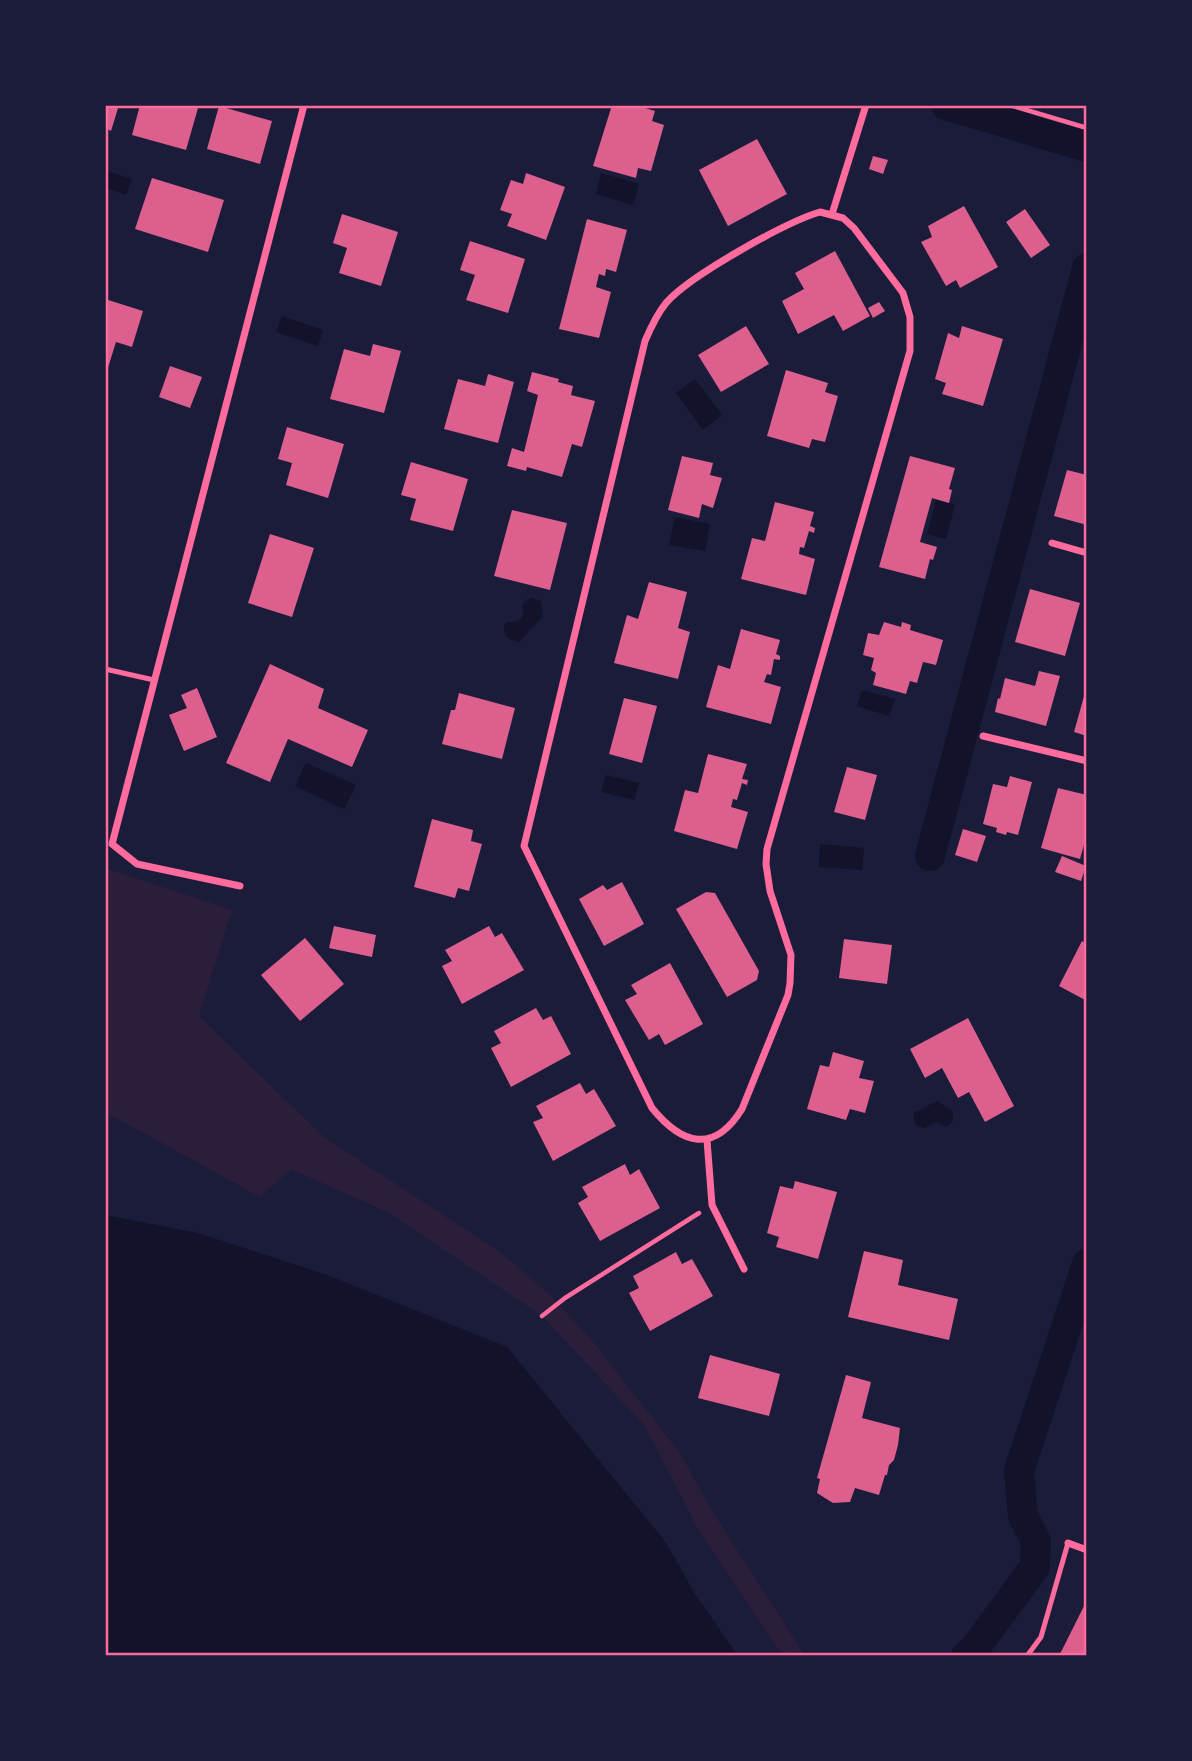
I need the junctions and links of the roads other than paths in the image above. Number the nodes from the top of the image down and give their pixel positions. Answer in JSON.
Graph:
{"nodes":[{"id":1,"x":304,"y":105,"type":"edge"},
{"id":2,"x":866,"y":105,"type":"edge"},
{"id":3,"x":832,"y":214,"type":"junction"},
{"id":4,"x":1052,"y":543,"type":"dead end"},
{"id":5,"x":1087,"y":553,"type":"edge"},
{"id":6,"x":105,"y":669,"type":"edge"},
{"id":7,"x":153,"y":680,"type":"junction"},
{"id":8,"x":983,"y":736,"type":"dead end"},
{"id":9,"x":1087,"y":761,"type":"edge"},
{"id":10,"x":240,"y":886,"type":"dead end"},
{"id":11,"x":707,"y":1140,"type":"junction"},
{"id":12,"x":744,"y":1269,"type":"dead end"},
{"id":13,"x":1068,"y":1543,"type":"joint"},
{"id":14,"x":1087,"y":1550,"type":"edge"},
{"id":15,"x":1027,"y":1656,"type":"edge"}],
"edges":[{"from":1,"to":7,"type":"street"},
{"from":2,"to":3,"type":"street"},
{"from":3,"to":11,"type":"street"},
{"from":3,"to":11,"type":"street"},
{"from":4,"to":5,"type":"street"},
{"from":6,"to":7,"type":"lane"},
{"from":7,"to":10,"type":"street"},
{"from":8,"to":9,"type":"street"},
{"from":11,"to":12,"type":"street"},
{"from":13,"to":14,"type":"street"},
{"from":13,"to":15,"type":"lane"}]}
